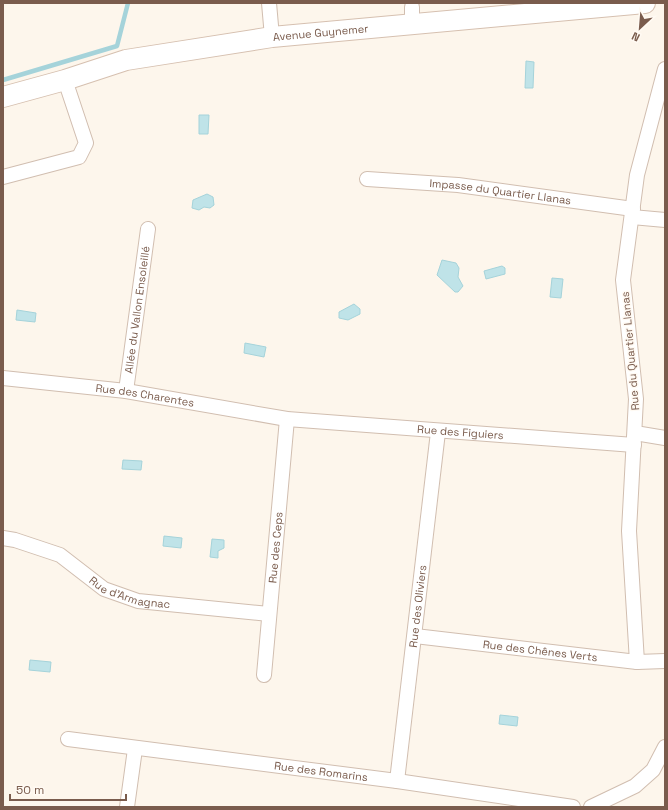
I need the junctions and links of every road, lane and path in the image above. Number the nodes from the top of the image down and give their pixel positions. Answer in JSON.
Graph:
{"nodes":[{"id":1,"x":269,"y":3,"type":"edge"},
{"id":2,"x":645,"y":3,"type":"edge"},
{"id":3,"x":272,"y":37,"type":"junction"},
{"id":4,"x":665,"y":69,"type":"edge"},
{"id":5,"x":65,"y":80,"type":"junction"},
{"id":6,"x":3,"y":96,"type":"edge"},
{"id":7,"x":3,"y":177,"type":"edge"},
{"id":8,"x":367,"y":179,"type":"dead end"},
{"id":9,"x":632,"y":213,"type":"junction"},
{"id":10,"x":665,"y":220,"type":"edge"},
{"id":11,"x":148,"y":229,"type":"dead end"},
{"id":12,"x":3,"y":378,"type":"edge"},
{"id":13,"x":126,"y":391,"type":"junction"},
{"id":14,"x":287,"y":419,"type":"junction"},
{"id":15,"x":438,"y":432,"type":"junction"},
{"id":16,"x":665,"y":438,"type":"edge"},
{"id":17,"x":634,"y":439,"type":"junction"},
{"id":18,"x":3,"y":538,"type":"edge"},
{"id":19,"x":269,"y":614,"type":"junction"},
{"id":20,"x":415,"y":636,"type":"junction"},
{"id":21,"x":637,"y":662,"type":"junction"},
{"id":22,"x":665,"y":662,"type":"edge"},
{"id":23,"x":264,"y":675,"type":"dead end"},
{"id":24,"x":68,"y":739,"type":"dead end"},
{"id":25,"x":665,"y":747,"type":"edge"},
{"id":26,"x":135,"y":749,"type":"junction"},
{"id":27,"x":397,"y":781,"type":"junction"},
{"id":28,"x":127,"y":807,"type":"edge"},
{"id":29,"x":573,"y":807,"type":"edge"},
{"id":30,"x":591,"y":807,"type":"edge"}],
"edges":[{"from":1,"to":3,"type":"street"},
{"from":2,"to":3,"type":"street","name":"Avenue Guynemer"},
{"from":3,"to":5,"type":"street","name":"Avenue Guynemer"},
{"from":4,"to":9,"type":"street","name":"Rue du Quartier Llanas"},
{"from":5,"to":6,"type":"street","name":"Avenue Guynemer"},
{"from":5,"to":7,"type":"street"},
{"from":8,"to":9,"type":"street","name":"Impasse du Quartier Llanas"},
{"from":9,"to":10,"type":"street","name":"Impasse du Quartier Llanas"},
{"from":9,"to":17,"type":"street","name":"Rue du Quartier Llanas"},
{"from":11,"to":13,"type":"street","name":"Allée du Vallon Ensoleillé"},
{"from":12,"to":13,"type":"street","name":"Rue des Charentes"},
{"from":13,"to":14,"type":"street","name":"Rue des Charentes"},
{"from":14,"to":15,"type":"street","name":"Rue des Figuiers"},
{"from":14,"to":19,"type":"street","name":"Rue des Ceps"},
{"from":15,"to":17,"type":"street","name":"Rue des Figuiers"},
{"from":15,"to":20,"type":"street","name":"Rue des Oliviers"},
{"from":16,"to":17,"type":"street","name":"Rue des Figuiers"},
{"from":17,"to":21,"type":"street","name":"Rue du Quartier Llanas"},
{"from":18,"to":19,"type":"street","name":"Rue d'Armagnac"},
{"from":19,"to":23,"type":"street","name":"Rue des Ceps"},
{"from":20,"to":21,"type":"street","name":"Rue des Chênes Verts"},
{"from":20,"to":27,"type":"street","name":"Rue des Oliviers"},
{"from":21,"to":22,"type":"street","name":"Rue des Chênes Verts"},
{"from":24,"to":26,"type":"street","name":"Rue des Romarins"},
{"from":25,"to":30,"type":"street"},
{"from":26,"to":27,"type":"street","name":"Rue des Romarins"},
{"from":26,"to":28,"type":"street"},
{"from":27,"to":29,"type":"street","name":"Rue des Romarins"}]}
